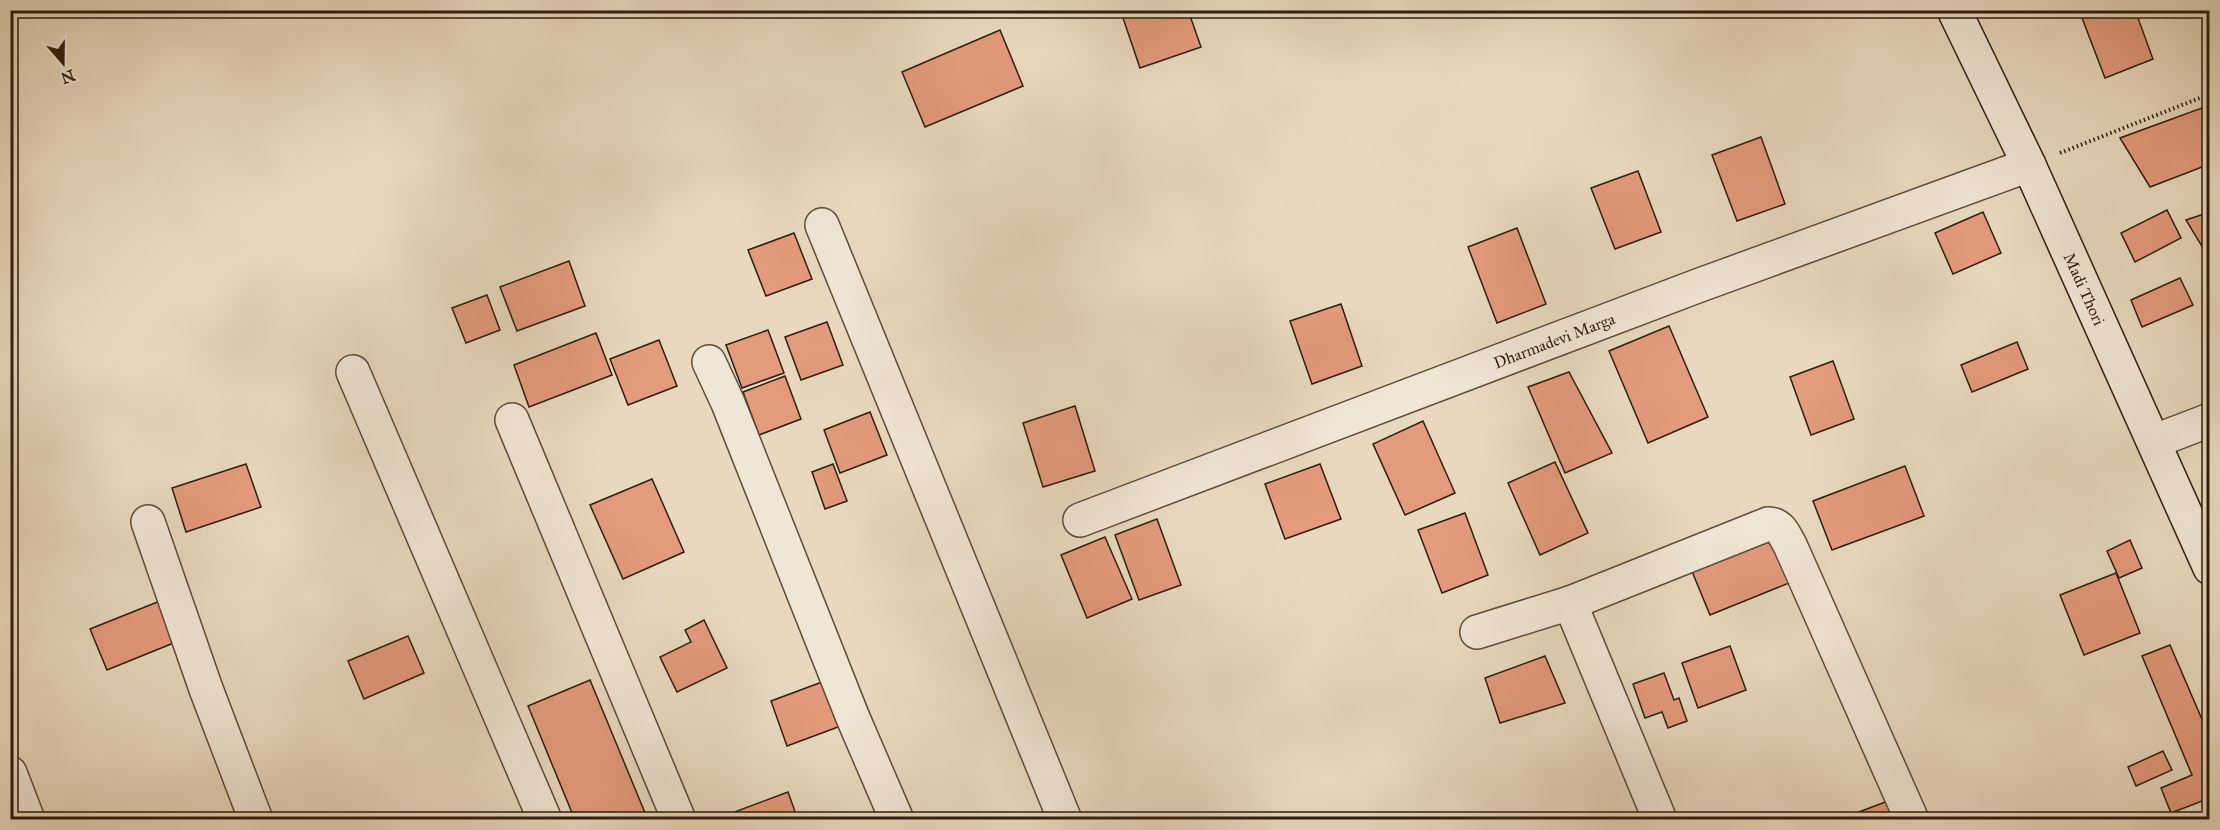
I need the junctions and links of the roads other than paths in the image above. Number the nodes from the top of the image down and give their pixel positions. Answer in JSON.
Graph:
{"nodes":[{"id":1,"x":1954,"y":10,"type":"edge"},
{"id":2,"x":2029,"y":165,"type":"junction"},
{"id":3,"x":822,"y":225,"type":"dead end"},
{"id":4,"x":709,"y":362,"type":"dead end"},
{"id":5,"x":353,"y":372,"type":"dead end"},
{"id":6,"x":512,"y":420,"type":"dead end"},
{"id":7,"x":2210,"y":420,"type":"edge"},
{"id":8,"x":2155,"y":441,"type":"junction"},
{"id":9,"x":1080,"y":520,"type":"dead end"},
{"id":10,"x":148,"y":522,"type":"dead end"},
{"id":11,"x":2210,"y":568,"type":"edge"},
{"id":12,"x":1570,"y":603,"type":"junction"},
{"id":13,"x":1477,"y":632,"type":"dead end"},
{"id":14,"x":10,"y":773,"type":"edge"},
{"id":15,"x":28,"y":819,"type":"edge"},
{"id":16,"x":256,"y":819,"type":"edge"},
{"id":17,"x":545,"y":819,"type":"edge"},
{"id":18,"x":679,"y":819,"type":"edge"},
{"id":19,"x":897,"y":819,"type":"edge"},
{"id":20,"x":1065,"y":819,"type":"edge"},
{"id":21,"x":1660,"y":819,"type":"edge"},
{"id":22,"x":1912,"y":819,"type":"edge"}],
"edges":[{"from":1,"to":2,"type":"street","name":"Madi Thori"},
{"from":2,"to":8,"type":"street","name":"Madi Thori"},
{"from":2,"to":9,"type":"street","name":"Dharmadevi Marga"},
{"from":3,"to":20,"type":"street"},
{"from":4,"to":19,"type":"street"},
{"from":5,"to":17,"type":"street"},
{"from":6,"to":18,"type":"street"},
{"from":7,"to":8,"type":"street"},
{"from":8,"to":11,"type":"street","name":"Madi Thori"},
{"from":10,"to":16,"type":"street"},
{"from":12,"to":13,"type":"street"},
{"from":12,"to":21,"type":"street"},
{"from":12,"to":22,"type":"street"},
{"from":14,"to":15,"type":"street"}]}
